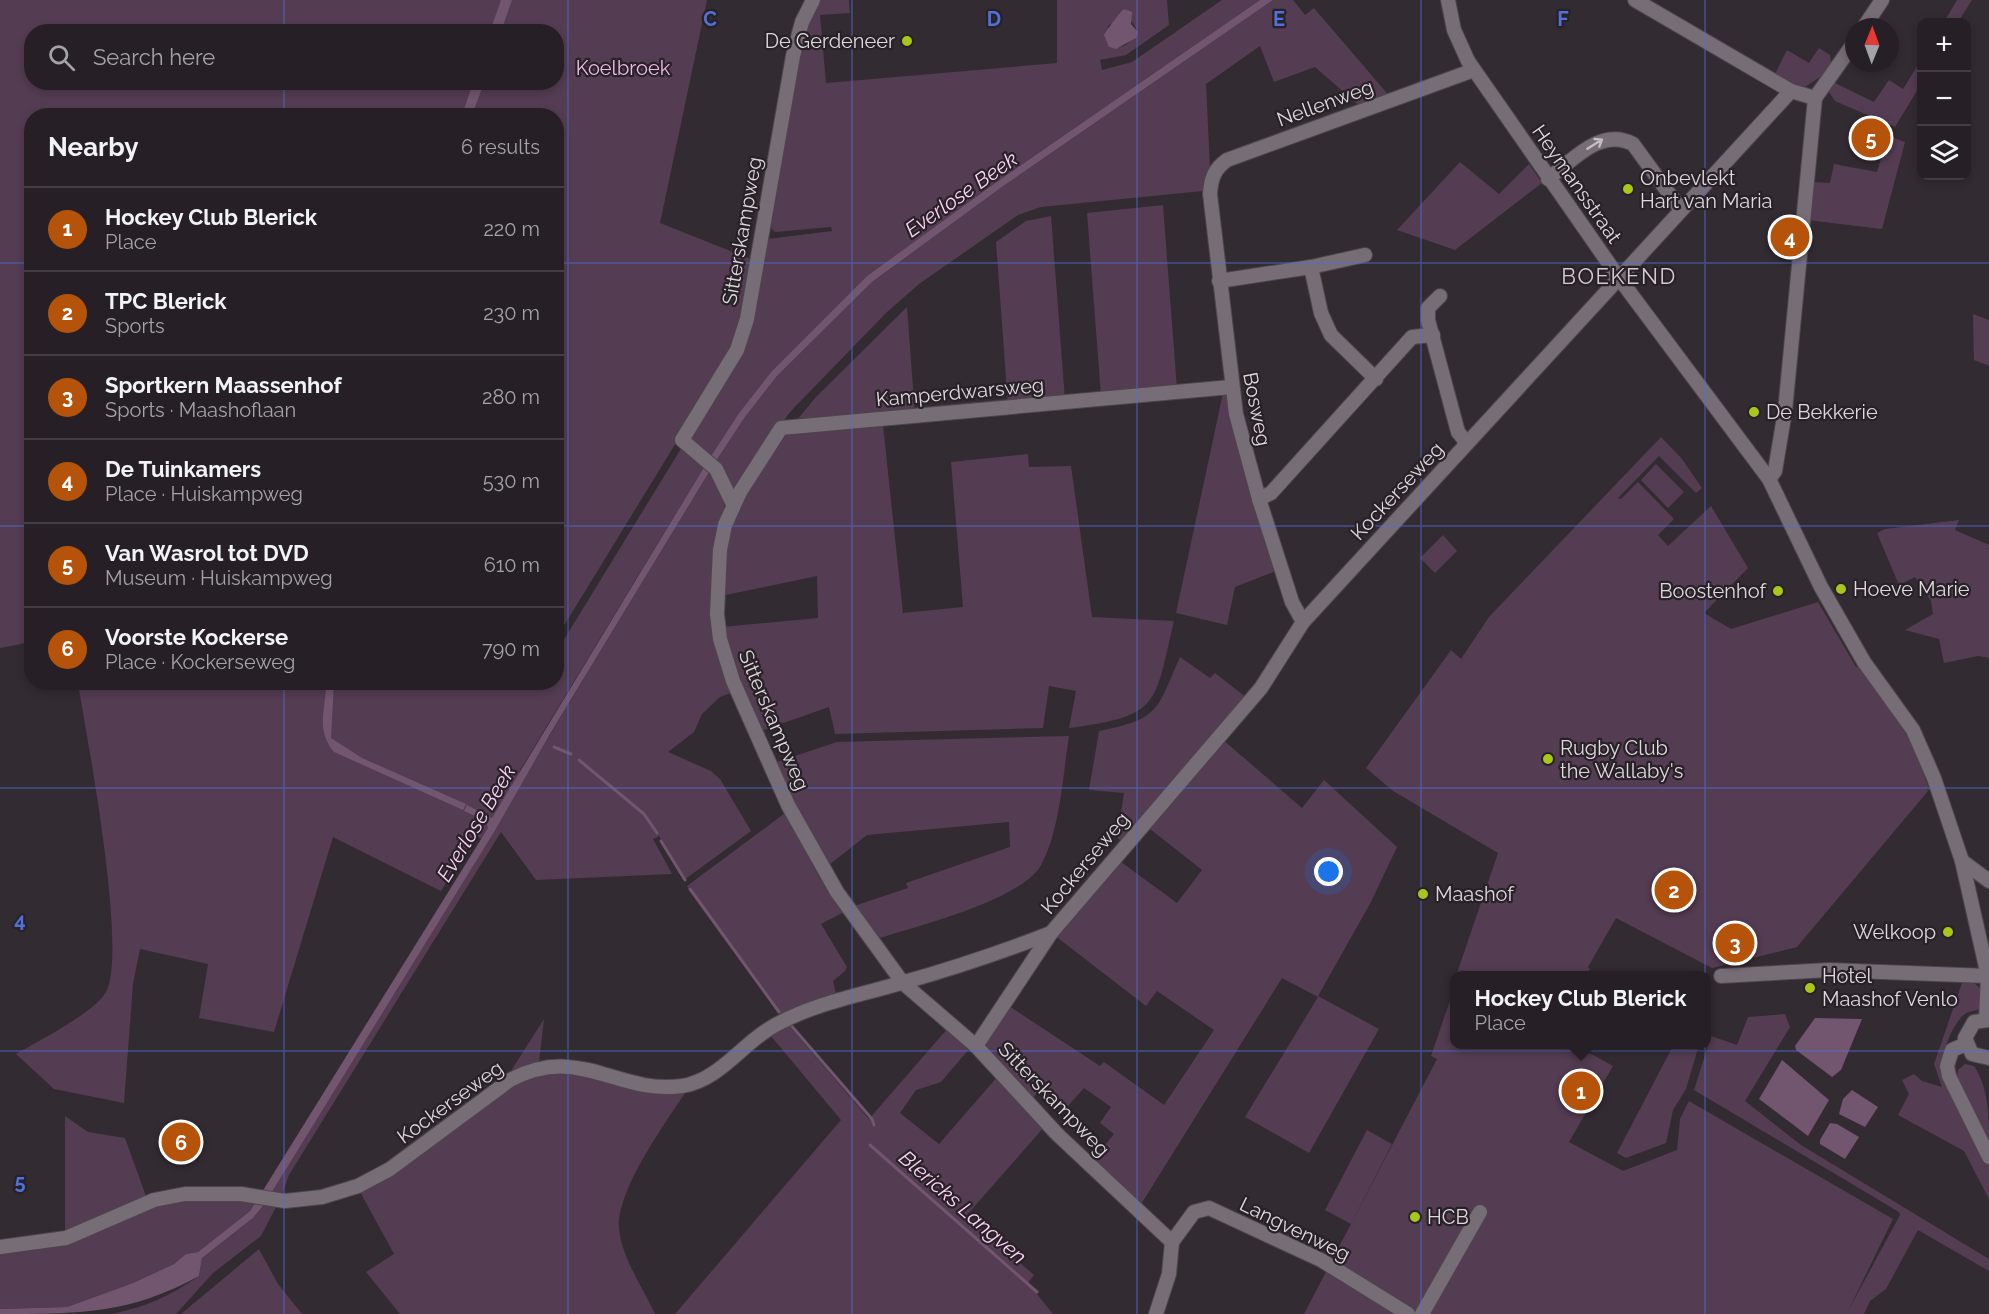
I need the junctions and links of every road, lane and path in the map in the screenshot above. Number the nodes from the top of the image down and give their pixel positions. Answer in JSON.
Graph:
{"nodes":[{"id":1,"x":813,"y":0,"type":"edge"},
{"id":2,"x":1448,"y":0,"type":"edge"},
{"id":3,"x":1635,"y":0,"type":"edge"},
{"id":4,"x":1882,"y":0,"type":"edge"},
{"id":5,"x":1870,"y":18,"type":"edge"},
{"id":6,"x":1845,"y":56,"type":"edge"},
{"id":7,"x":1474,"y":70,"type":"junction"},
{"id":8,"x":1791,"y":91,"type":"junction"},
{"id":9,"x":1815,"y":98,"type":"junction"},
{"id":10,"x":1548,"y":179,"type":"junction"},
{"id":11,"x":1210,"y":194,"type":"joint"},
{"id":12,"x":1681,"y":210,"type":"junction"},
{"id":13,"x":1365,"y":255,"type":"dead end"},
{"id":14,"x":1311,"y":267,"type":"junction"},
{"id":15,"x":1619,"y":278,"type":"junction"},
{"id":16,"x":1219,"y":281,"type":"junction"},
{"id":17,"x":1440,"y":296,"type":"dead end"},
{"id":18,"x":1432,"y":335,"type":"junction"},
{"id":19,"x":1376,"y":379,"type":"junction"},
{"id":20,"x":1231,"y":387,"type":"junction"},
{"id":21,"x":1467,"y":443,"type":"junction"},
{"id":22,"x":1769,"y":479,"type":"junction"},
{"id":23,"x":1259,"y":499,"type":"junction"},
{"id":24,"x":733,"y":504,"type":"junction"},
{"id":25,"x":1303,"y":622,"type":"junction"},
{"id":26,"x":1962,"y":861,"type":"junction"},
{"id":27,"x":1989,"y":881,"type":"edge"},
{"id":28,"x":1051,"y":933,"type":"junction"},
{"id":29,"x":1721,"y":976,"type":"dead end"},
{"id":30,"x":903,"y":983,"type":"junction"},
{"id":31,"x":1988,"y":984,"type":"edge"},
{"id":32,"x":1988,"y":1020,"type":"edge"},
{"id":33,"x":1966,"y":1044,"type":"junction"},
{"id":34,"x":976,"y":1046,"type":"junction"},
{"id":35,"x":1989,"y":1058,"type":"edge"},
{"id":36,"x":1989,"y":1157,"type":"edge"},
{"id":37,"x":1479,"y":1212,"type":"dead end"},
{"id":38,"x":1172,"y":1242,"type":"junction"},
{"id":39,"x":0,"y":1247,"type":"edge"},
{"id":40,"x":1156,"y":1314,"type":"edge"},
{"id":41,"x":1408,"y":1314,"type":"edge"},
{"id":42,"x":1422,"y":1314,"type":"edge"}],
"edges":[{"from":1,"to":24,"type":"street","name":"Sitterskampweg"},
{"from":2,"to":7,"type":"street","name":"Heymansstraat"},
{"from":3,"to":8,"type":"street"},
{"from":4,"to":5,"type":"street"},
{"from":6,"to":9,"type":"street"},
{"from":7,"to":10,"type":"street","name":"Heymansstraat"},
{"from":7,"to":11,"type":"street","name":"Nellenweg"},
{"from":8,"to":9,"type":"street"},
{"from":8,"to":12,"type":"street","name":"Kockerseweg"},
{"from":9,"to":22,"type":"street"},
{"from":10,"to":12,"type":"street","one_way":true},
{"from":10,"to":15,"type":"street","name":"Heymansstraat"},
{"from":11,"to":16,"type":"street","name":"Bosweg"},
{"from":12,"to":15,"type":"street","name":"Kockerseweg"},
{"from":13,"to":14,"type":"street"},
{"from":14,"to":16,"type":"street"},
{"from":14,"to":19,"type":"street"},
{"from":15,"to":21,"type":"street","name":"Kockerseweg"},
{"from":15,"to":22,"type":"street","name":"Heymansstraat"},
{"from":16,"to":20,"type":"street","name":"Bosweg"},
{"from":17,"to":18,"type":"street"},
{"from":18,"to":19,"type":"street"},
{"from":18,"to":21,"type":"street"},
{"from":19,"to":23,"type":"street"},
{"from":20,"to":23,"type":"street","name":"Bosweg"},
{"from":20,"to":24,"type":"street","name":"Kamperdwarsweg"},
{"from":21,"to":25,"type":"street","name":"Kockerseweg"},
{"from":22,"to":26,"type":"street","name":"Heymansstraat"},
{"from":23,"to":25,"type":"street","name":"Bosweg"},
{"from":24,"to":30,"type":"street","name":"Sitterskampweg"},
{"from":25,"to":28,"type":"street","name":"Kockerseweg"},
{"from":26,"to":27,"type":"street"},
{"from":26,"to":31,"type":"street","name":"Heymansstraat"},
{"from":28,"to":30,"type":"street","name":"Kockerseweg"},
{"from":28,"to":34,"type":"street","name":"Kockerseweg"},
{"from":29,"to":31,"type":"street"},
{"from":30,"to":34,"type":"street","name":"Sitterskampweg"},
{"from":30,"to":39,"type":"street","name":"Kockerseweg"},
{"from":31,"to":32,"type":"street","name":"Heymansstraat"},
{"from":32,"to":33,"type":"street"},
{"from":33,"to":35,"type":"street"},
{"from":33,"to":36,"type":"street"},
{"from":34,"to":38,"type":"street","name":"Sitterskampweg"},
{"from":37,"to":42,"type":"street"},
{"from":38,"to":40,"type":"street"},
{"from":38,"to":41,"type":"street","name":"Langvenweg"}]}
